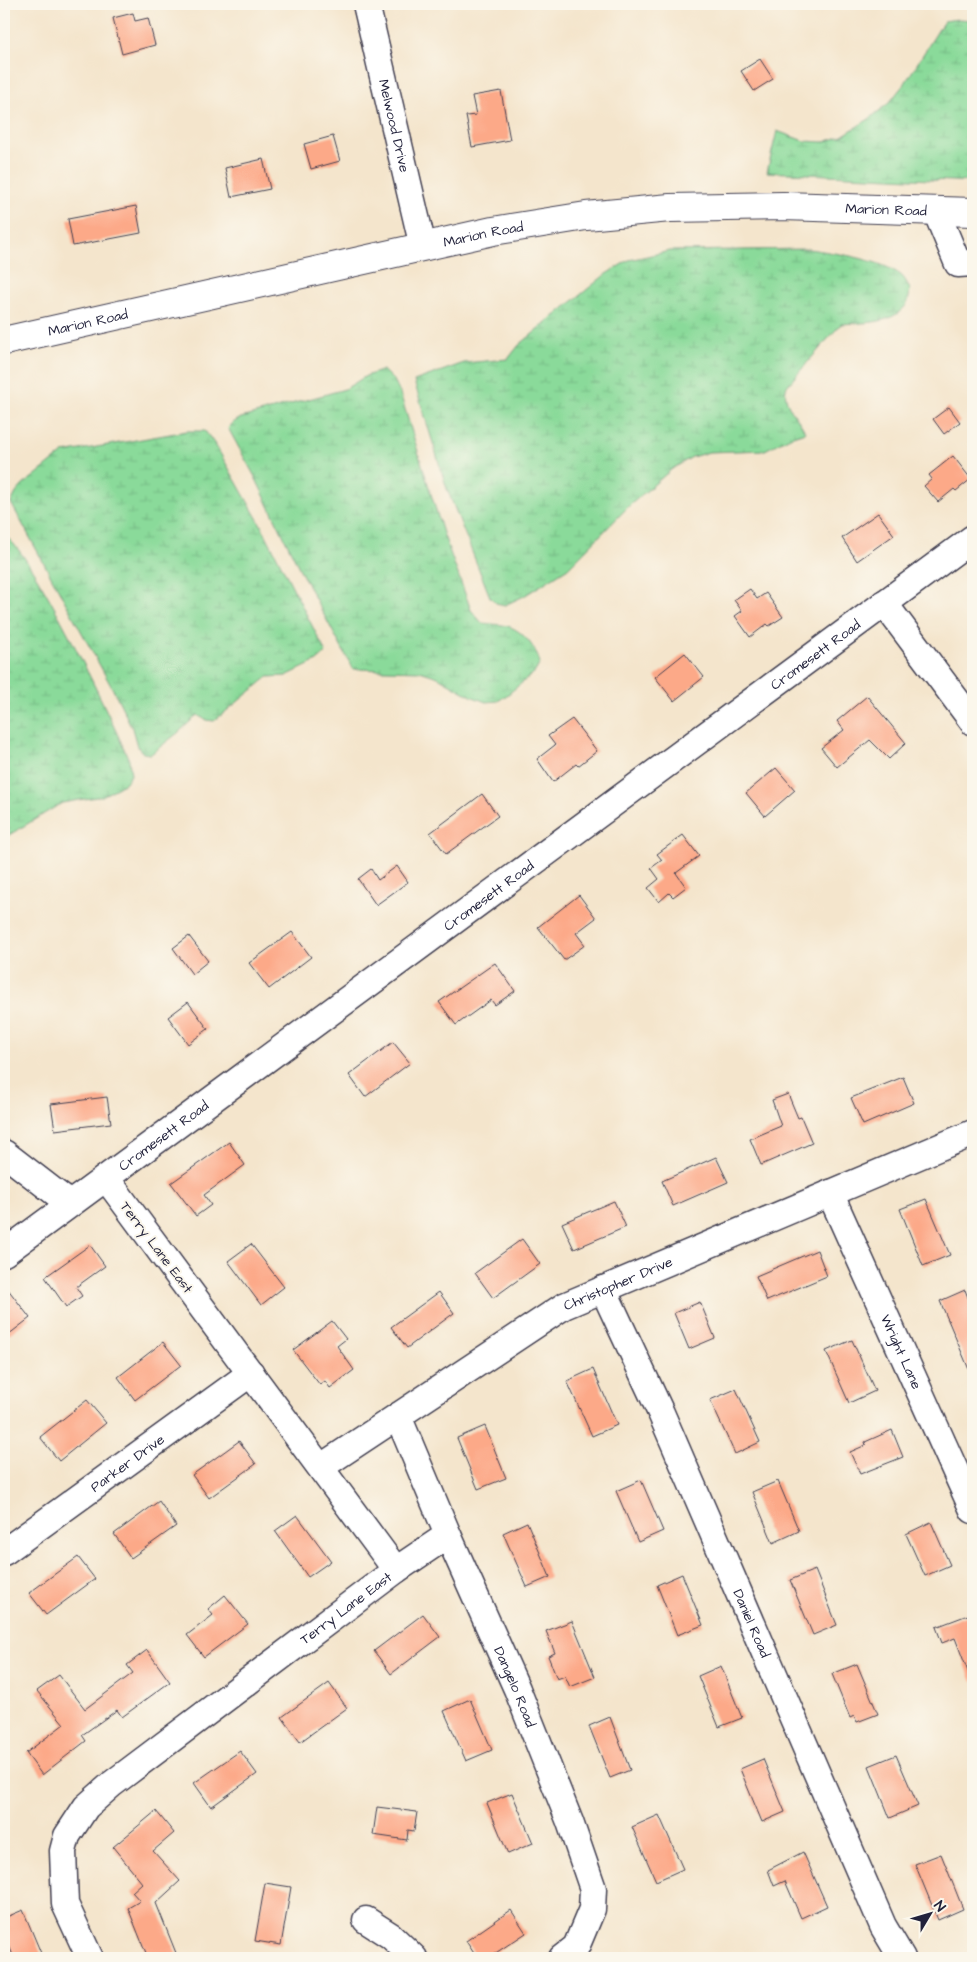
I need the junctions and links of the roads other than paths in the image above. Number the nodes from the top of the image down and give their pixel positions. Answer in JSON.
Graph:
{"nodes":[{"id":1,"x":366,"y":4,"type":"edge"},
{"id":2,"x":936,"y":211,"type":"junction"},
{"id":3,"x":973,"y":212,"type":"edge"},
{"id":4,"x":423,"y":247,"type":"junction"},
{"id":5,"x":973,"y":264,"type":"edge"},
{"id":6,"x":4,"y":341,"type":"edge"},
{"id":7,"x":973,"y":538,"type":"edge"},
{"id":8,"x":884,"y":603,"type":"junction"},
{"id":9,"x":973,"y":722,"type":"edge"},
{"id":10,"x":973,"y":1133,"type":"edge"},
{"id":11,"x":4,"y":1152,"type":"edge"},
{"id":12,"x":106,"y":1178,"type":"junction"},
{"id":13,"x":830,"y":1193,"type":"junction"},
{"id":14,"x":70,"y":1204,"type":"junction"},
{"id":15,"x":4,"y":1253,"type":"edge"},
{"id":16,"x":603,"y":1289,"type":"junction"},
{"id":17,"x":251,"y":1373,"type":"junction"},
{"id":18,"x":398,"y":1416,"type":"junction"},
{"id":19,"x":321,"y":1467,"type":"junction"},
{"id":20,"x":973,"y":1510,"type":"edge"},
{"id":21,"x":448,"y":1535,"type":"junction"},
{"id":22,"x":4,"y":1552,"type":"edge"},
{"id":23,"x":396,"y":1570,"type":"junction"},
{"id":24,"x":366,"y":1920,"type":"dead end"},
{"id":25,"x":90,"y":1958,"type":"edge"},
{"id":26,"x":413,"y":1958,"type":"edge"},
{"id":27,"x":562,"y":1958,"type":"edge"},
{"id":28,"x":902,"y":1958,"type":"edge"}],
"edges":[{"from":1,"to":4,"type":"street","name":"Melwood Drive"},
{"from":2,"to":3,"type":"main road","name":"Marion Road"},
{"from":2,"to":4,"type":"main road","name":"Marion Road"},
{"from":2,"to":5,"type":"street"},
{"from":4,"to":6,"type":"main road","name":"Marion Road"},
{"from":7,"to":8,"type":"street","name":"Cromesett Road"},
{"from":8,"to":9,"type":"street"},
{"from":8,"to":12,"type":"street","name":"Cromesett Road"},
{"from":10,"to":13,"type":"street","name":"Christopher Drive"},
{"from":11,"to":14,"type":"street"},
{"from":12,"to":14,"type":"street","name":"Cromesett Road"},
{"from":12,"to":17,"type":"street","name":"Terry Lane East"},
{"from":13,"to":16,"type":"street","name":"Christopher Drive"},
{"from":13,"to":20,"type":"street","name":"Wright Lane"},
{"from":14,"to":15,"type":"street","name":"Cromesett Road"},
{"from":16,"to":18,"type":"street","name":"Christopher Drive"},
{"from":16,"to":28,"type":"street","name":"Daniel Road"},
{"from":17,"to":19,"type":"street","name":"Terry Lane East"},
{"from":17,"to":22,"type":"street","name":"Parker Drive"},
{"from":18,"to":19,"type":"street","name":"Christopher Drive"},
{"from":18,"to":21,"type":"street","name":"Dangelo Road"},
{"from":19,"to":23,"type":"street","name":"Terry Lane East"},
{"from":21,"to":23,"type":"street"},
{"from":21,"to":27,"type":"street","name":"Dangelo Road"},
{"from":23,"to":25,"type":"street","name":"Terry Lane East"},
{"from":24,"to":26,"type":"street"}]}
